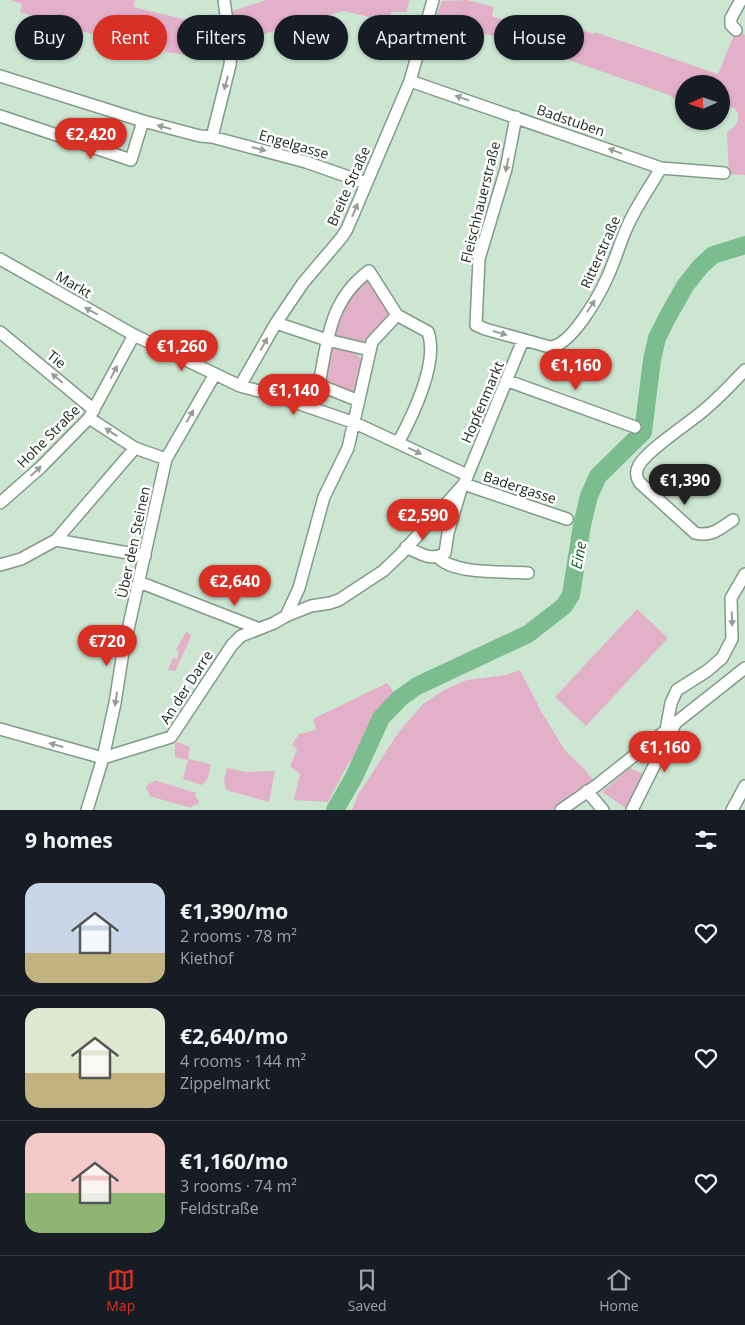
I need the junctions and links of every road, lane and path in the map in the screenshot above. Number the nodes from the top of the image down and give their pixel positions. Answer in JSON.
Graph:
{"nodes":[{"id":1,"x":224,"y":0,"type":"edge"},
{"id":2,"x":741,"y":0,"type":"edge"},
{"id":3,"x":432,"y":3,"type":"edge"},
{"id":4,"x":736,"y":30,"type":"dead end"},
{"id":5,"x":0,"y":76,"type":"edge"},
{"id":6,"x":410,"y":81,"type":"junction"},
{"id":7,"x":0,"y":116,"type":"edge"},
{"id":8,"x":516,"y":117,"type":"junction"},
{"id":9,"x":143,"y":121,"type":"junction"},
{"id":10,"x":212,"y":137,"type":"junction"},
{"id":11,"x":661,"y":168,"type":"junction"},
{"id":12,"x":724,"y":173,"type":"dead end"},
{"id":13,"x":366,"y":183,"type":"junction"},
{"id":14,"x":0,"y":259,"type":"edge"},
{"id":15,"x":397,"y":315,"type":"junction"},
{"id":16,"x":276,"y":323,"type":"junction"},
{"id":17,"x":0,"y":332,"type":"edge"},
{"id":18,"x":134,"y":335,"type":"junction"},
{"id":19,"x":327,"y":340,"type":"junction"},
{"id":20,"x":523,"y":340,"type":"junction"},
{"id":21,"x":370,"y":350,"type":"junction"},
{"id":22,"x":745,"y":370,"type":"edge"},
{"id":23,"x":214,"y":374,"type":"junction"},
{"id":24,"x":508,"y":381,"type":"junction"},
{"id":25,"x":240,"y":386,"type":"junction"},
{"id":26,"x":359,"y":401,"type":"junction"},
{"id":27,"x":92,"y":414,"type":"junction"},
{"id":28,"x":354,"y":423,"type":"junction"},
{"id":29,"x":635,"y":428,"type":"dead end"},
{"id":30,"x":398,"y":443,"type":"junction"},
{"id":31,"x":135,"y":448,"type":"junction"},
{"id":32,"x":166,"y":459,"type":"junction"},
{"id":33,"x":464,"y":482,"type":"junction"},
{"id":34,"x":0,"y":503,"type":"edge"},
{"id":35,"x":567,"y":519,"type":"dead end"},
{"id":36,"x":733,"y":520,"type":"dead end"},
{"id":37,"x":56,"y":540,"type":"junction"},
{"id":38,"x":403,"y":551,"type":"junction"},
{"id":39,"x":144,"y":556,"type":"junction"},
{"id":40,"x":438,"y":557,"type":"junction"},
{"id":41,"x":0,"y":565,"type":"edge"},
{"id":42,"x":528,"y":573,"type":"dead end"},
{"id":43,"x":745,"y":574,"type":"edge"},
{"id":44,"x":139,"y":582,"type":"junction"},
{"id":45,"x":286,"y":616,"type":"junction"},
{"id":46,"x":257,"y":628,"type":"junction"},
{"id":47,"x":745,"y":668,"type":"edge"},
{"id":48,"x":670,"y":727,"type":"junction"},
{"id":49,"x":0,"y":729,"type":"edge"},
{"id":50,"x":104,"y":758,"type":"junction"},
{"id":51,"x":745,"y":786,"type":"edge"},
{"id":52,"x":587,"y":791,"type":"junction"},
{"id":53,"x":87,"y":810,"type":"edge"},
{"id":54,"x":561,"y":810,"type":"edge"},
{"id":55,"x":603,"y":810,"type":"edge"},
{"id":56,"x":632,"y":810,"type":"edge"},
{"id":57,"x":732,"y":810,"type":"edge"}],
"edges":[{"from":1,"to":10,"type":"street","one_way":true},
{"from":2,"to":4,"type":"street"},
{"from":3,"to":6,"type":"street","name":"Breite Straße"},
{"from":5,"to":9,"type":"street","name":"Engelgasse"},
{"from":8,"to":6,"type":"street","name":"Badstuben","one_way":true},
{"from":6,"to":13,"type":"street","name":"Breite Straße"},
{"from":7,"to":9,"type":"street"},
{"from":11,"to":8,"type":"street","name":"Badstuben","one_way":true},
{"from":8,"to":20,"type":"street","name":"Fleischhauerstraße","one_way":true},
{"from":10,"to":9,"type":"street","name":"Engelgasse","one_way":true},
{"from":10,"to":13,"type":"street","name":"Engelgasse","one_way":true},
{"from":11,"to":12,"type":"street","name":"Badstuben"},
{"from":20,"to":11,"type":"street","name":"Ritterstraße","one_way":true},
{"from":16,"to":13,"type":"street","name":"Breite Straße","one_way":true},
{"from":18,"to":14,"type":"street","name":"Markt","one_way":true},
{"from":15,"to":19,"type":"street"},
{"from":15,"to":21,"type":"street"},
{"from":15,"to":30,"type":"street"},
{"from":16,"to":19,"type":"street"},
{"from":25,"to":16,"type":"street","name":"Breite Straße","one_way":true},
{"from":27,"to":17,"type":"street","name":"Tie","one_way":true},
{"from":18,"to":23,"type":"street","name":"Markt"},
{"from":27,"to":18,"type":"street","one_way":true},
{"from":19,"to":21,"type":"street"},
{"from":19,"to":26,"type":"street"},
{"from":20,"to":24,"type":"street","name":"Hopfenmarkt"},
{"from":21,"to":26,"type":"street"},
{"from":22,"to":36,"type":"street"},
{"from":23,"to":25,"type":"street","name":"Markt"},
{"from":32,"to":23,"type":"street","name":"Über den Steinen","one_way":true},
{"from":24,"to":29,"type":"street"},
{"from":24,"to":33,"type":"street","name":"Hopfenmarkt"},
{"from":25,"to":28,"type":"street","name":"Markt"},
{"from":26,"to":28,"type":"street"},
{"from":31,"to":27,"type":"street","name":"Tie","one_way":true},
{"from":34,"to":27,"type":"street","name":"Hohe Straße","one_way":true},
{"from":28,"to":30,"type":"street","name":"Badergasse"},
{"from":28,"to":45,"type":"street"},
{"from":30,"to":33,"type":"street","name":"Badergasse","one_way":true},
{"from":31,"to":32,"type":"street","name":"Tie"},
{"from":31,"to":37,"type":"street"},
{"from":32,"to":39,"type":"street","name":"Über den Steinen"},
{"from":33,"to":35,"type":"street","name":"Badergasse"},
{"from":33,"to":38,"type":"street"},
{"from":33,"to":40,"type":"street"},
{"from":37,"to":39,"type":"street"},
{"from":37,"to":41,"type":"street"},
{"from":38,"to":40,"type":"street"},
{"from":38,"to":45,"type":"street","name":"An der Darre"},
{"from":39,"to":44,"type":"street","name":"Über den Steinen"},
{"from":40,"to":42,"type":"street"},
{"from":43,"to":48,"type":"street","one_way":true},
{"from":44,"to":46,"type":"street"},
{"from":44,"to":50,"type":"street","name":"Über den Steinen","one_way":true},
{"from":45,"to":46,"type":"street","name":"An der Darre"},
{"from":46,"to":50,"type":"street","name":"An der Darre"},
{"from":47,"to":48,"type":"street"},
{"from":48,"to":52,"type":"street"},
{"from":48,"to":56,"type":"street"},
{"from":50,"to":49,"type":"street","one_way":true},
{"from":50,"to":53,"type":"street","name":"Über den Steinen"},
{"from":51,"to":57,"type":"street"},
{"from":52,"to":54,"type":"street"},
{"from":52,"to":55,"type":"street"}]}
